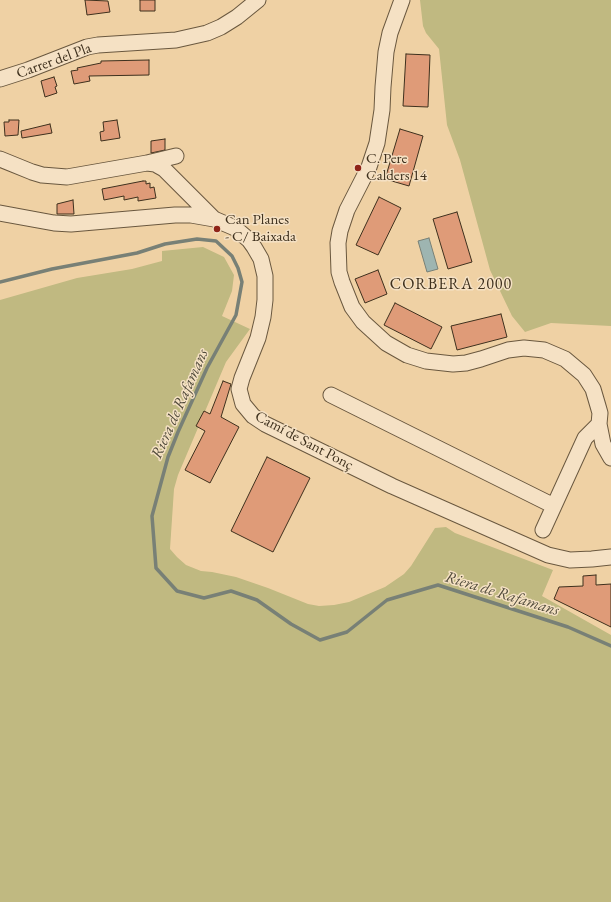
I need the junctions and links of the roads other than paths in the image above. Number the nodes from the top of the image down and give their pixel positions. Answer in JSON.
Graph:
{"nodes":[{"id":1,"x":258,"y":0,"type":"edge"},
{"id":2,"x":402,"y":0,"type":"edge"},
{"id":3,"x":0,"y":79,"type":"edge"},
{"id":4,"x":176,"y":156,"type":"dead end"},
{"id":5,"x":0,"y":159,"type":"edge"},
{"id":6,"x":147,"y":163,"type":"junction"},
{"id":7,"x":0,"y":213,"type":"edge"},
{"id":8,"x":214,"y":219,"type":"junction"},
{"id":9,"x":331,"y":395,"type":"dead end"},
{"id":10,"x":599,"y":424,"type":"junction"},
{"id":11,"x":603,"y":444,"type":"junction"},
{"id":12,"x":578,"y":455,"type":"junction"},
{"id":13,"x":611,"y":458,"type":"edge"},
{"id":14,"x":554,"y":506,"type":"junction"},
{"id":15,"x":543,"y":530,"type":"dead end"},
{"id":16,"x":611,"y":557,"type":"edge"}],
"edges":[{"from":1,"to":3,"type":"street","name":"Carrer del Pla"},
{"from":2,"to":10,"type":"street"},
{"from":4,"to":6,"type":"street"},
{"from":5,"to":6,"type":"street"},
{"from":6,"to":8,"type":"street"},
{"from":7,"to":8,"type":"street","name":"Camí de Sant Ponç"},
{"from":8,"to":16,"type":"street","name":"Camí de Sant Ponç"},
{"from":9,"to":14,"type":"street"},
{"from":10,"to":11,"type":"street"},
{"from":10,"to":12,"type":"street"},
{"from":11,"to":12,"type":"street"},
{"from":11,"to":13,"type":"street"},
{"from":12,"to":14,"type":"street"},
{"from":14,"to":15,"type":"street"}]}
